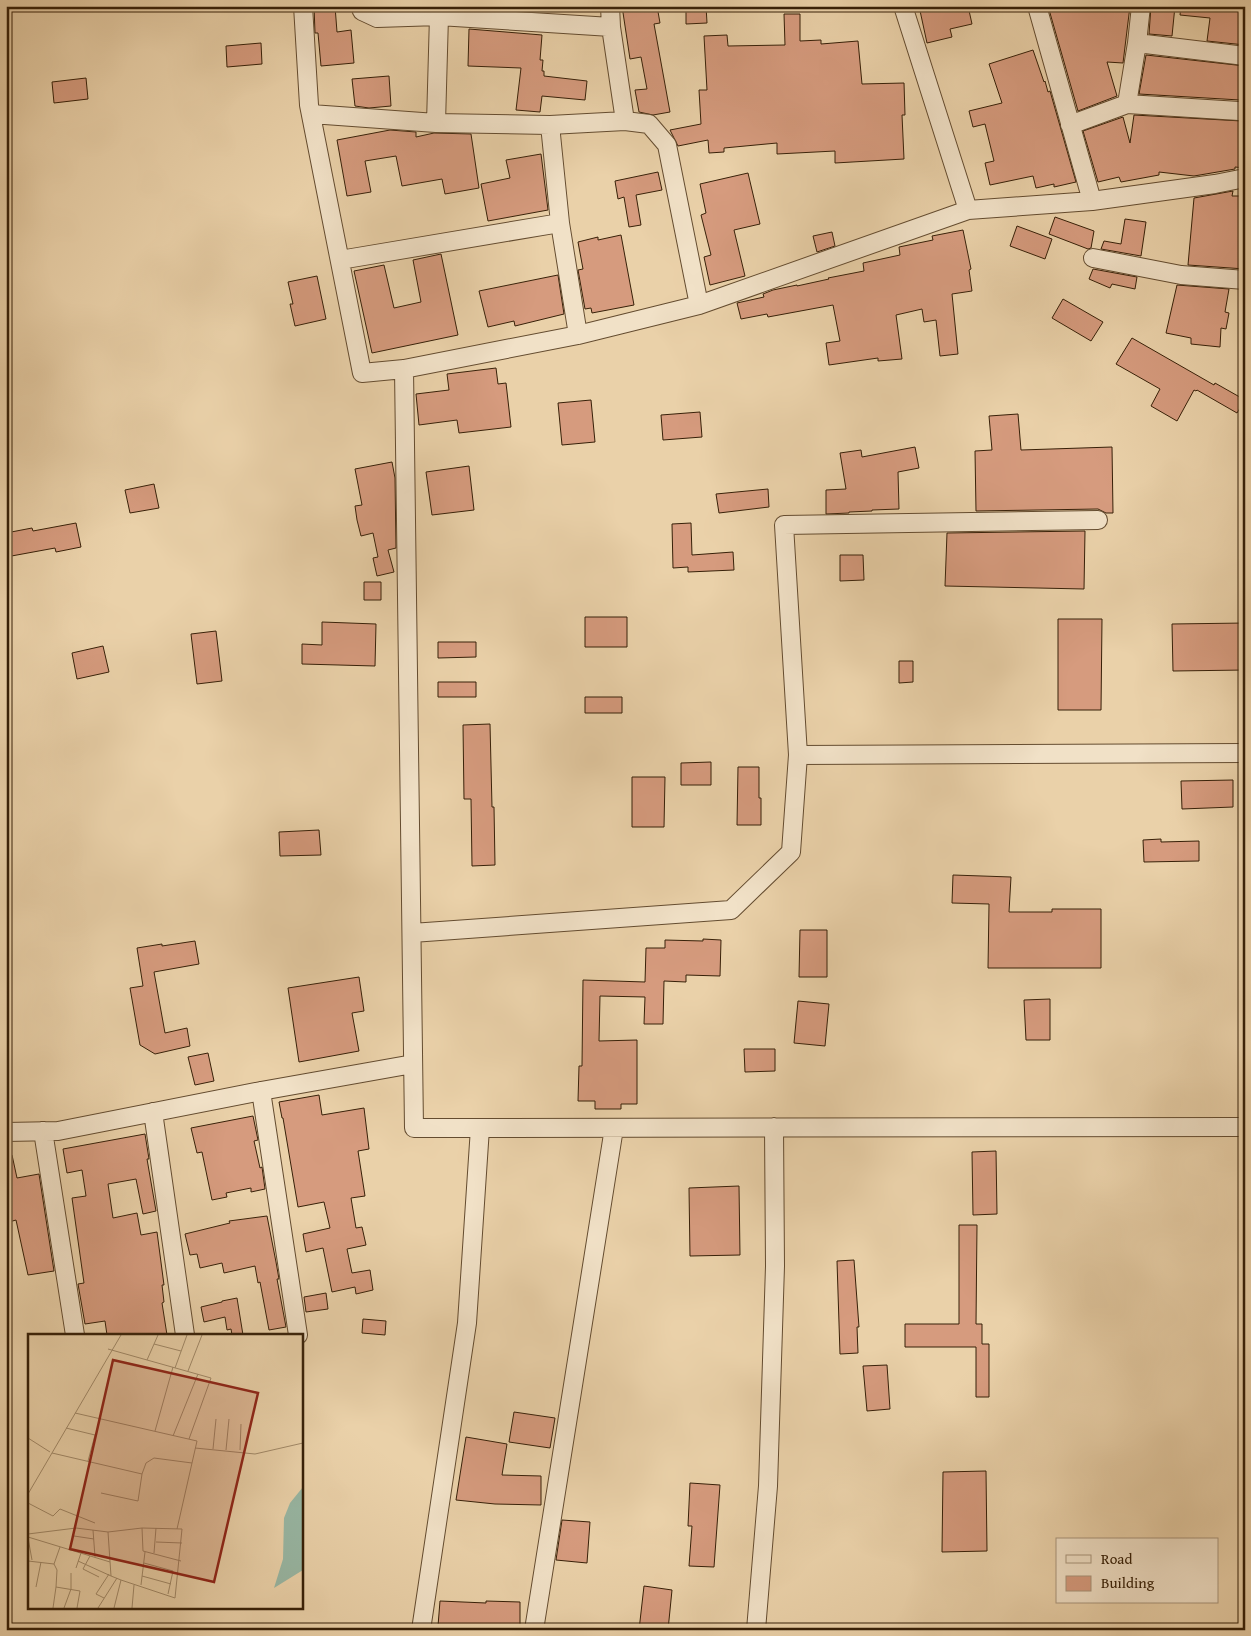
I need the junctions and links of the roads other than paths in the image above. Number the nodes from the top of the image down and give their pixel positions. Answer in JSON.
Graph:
{"nodes":[{"id":1,"x":303,"y":6,"type":"edge"},
{"id":2,"x":360,"y":6,"type":"edge"},
{"id":3,"x":610,"y":6,"type":"edge"},
{"id":4,"x":904,"y":6,"type":"edge"},
{"id":5,"x":1037,"y":6,"type":"edge"},
{"id":6,"x":1140,"y":6,"type":"edge"},
{"id":7,"x":439,"y":16,"type":"junction"},
{"id":8,"x":611,"y":27,"type":"junction"},
{"id":9,"x":1137,"y":43,"type":"junction"},
{"id":10,"x":1245,"y":56,"type":"edge"},
{"id":11,"x":1127,"y":104,"type":"junction"},
{"id":12,"x":1238,"y":111,"type":"dead end"},
{"id":13,"x":311,"y":114,"type":"junction"},
{"id":14,"x":624,"y":121,"type":"junction"},
{"id":15,"x":436,"y":123,"type":"junction"},
{"id":16,"x":550,"y":125,"type":"junction"},
{"id":17,"x":1070,"y":125,"type":"junction"},
{"id":18,"x":1245,"y":178,"type":"edge"},
{"id":19,"x":1092,"y":201,"type":"junction"},
{"id":20,"x":968,"y":210,"type":"junction"},
{"id":21,"x":560,"y":223,"type":"junction"},
{"id":22,"x":1093,"y":258,"type":"dead end"},
{"id":23,"x":340,"y":260,"type":"junction"},
{"id":24,"x":1245,"y":280,"type":"edge"},
{"id":25,"x":699,"y":305,"type":"junction"},
{"id":26,"x":578,"y":335,"type":"junction"},
{"id":27,"x":404,"y":369,"type":"junction"},
{"id":28,"x":1098,"y":520,"type":"dead end"},
{"id":29,"x":1245,"y":754,"type":"edge"},
{"id":30,"x":798,"y":756,"type":"junction"},
{"id":31,"x":412,"y":934,"type":"junction"},
{"id":32,"x":414,"y":1064,"type":"junction"},
{"id":33,"x":261,"y":1091,"type":"junction"},
{"id":34,"x":153,"y":1112,"type":"junction"},
{"id":35,"x":774,"y":1127,"type":"junction"},
{"id":36,"x":480,"y":1128,"type":"junction"},
{"id":37,"x":614,"y":1128,"type":"junction"},
{"id":38,"x":1245,"y":1128,"type":"edge"},
{"id":39,"x":43,"y":1131,"type":"junction"},
{"id":40,"x":6,"y":1132,"type":"edge"},
{"id":41,"x":75,"y":1334,"type":"edge"},
{"id":42,"x":185,"y":1334,"type":"edge"},
{"id":43,"x":298,"y":1334,"type":"edge"},
{"id":44,"x":422,"y":1630,"type":"edge"},
{"id":45,"x":534,"y":1630,"type":"edge"},
{"id":46,"x":756,"y":1630,"type":"edge"}],
"edges":[{"from":1,"to":13,"type":"street"},
{"from":2,"to":7,"type":"street"},
{"from":3,"to":8,"type":"street"},
{"from":4,"to":20,"type":"street"},
{"from":5,"to":17,"type":"street"},
{"from":6,"to":9,"type":"street"},
{"from":7,"to":8,"type":"street"},
{"from":7,"to":15,"type":"street"},
{"from":8,"to":14,"type":"street"},
{"from":9,"to":10,"type":"street"},
{"from":9,"to":11,"type":"street"},
{"from":11,"to":12,"type":"street"},
{"from":11,"to":17,"type":"street"},
{"from":13,"to":15,"type":"street"},
{"from":13,"to":23,"type":"street"},
{"from":14,"to":16,"type":"street"},
{"from":14,"to":25,"type":"street"},
{"from":15,"to":16,"type":"street"},
{"from":16,"to":21,"type":"street"},
{"from":17,"to":19,"type":"street"},
{"from":18,"to":19,"type":"street"},
{"from":19,"to":20,"type":"street"},
{"from":20,"to":25,"type":"street"},
{"from":21,"to":23,"type":"street"},
{"from":21,"to":26,"type":"street"},
{"from":22,"to":24,"type":"street"},
{"from":23,"to":27,"type":"street"},
{"from":25,"to":26,"type":"street"},
{"from":26,"to":27,"type":"street"},
{"from":27,"to":31,"type":"street"},
{"from":28,"to":30,"type":"street"},
{"from":29,"to":30,"type":"street"},
{"from":30,"to":31,"type":"street"},
{"from":31,"to":32,"type":"street"},
{"from":32,"to":33,"type":"street"},
{"from":32,"to":36,"type":"street"},
{"from":33,"to":34,"type":"street"},
{"from":33,"to":43,"type":"street"},
{"from":34,"to":39,"type":"street"},
{"from":34,"to":42,"type":"street"},
{"from":35,"to":37,"type":"street"},
{"from":35,"to":38,"type":"street"},
{"from":35,"to":46,"type":"street"},
{"from":36,"to":37,"type":"street"},
{"from":36,"to":44,"type":"street"},
{"from":37,"to":45,"type":"street"},
{"from":39,"to":40,"type":"street"},
{"from":39,"to":41,"type":"street"}]}
